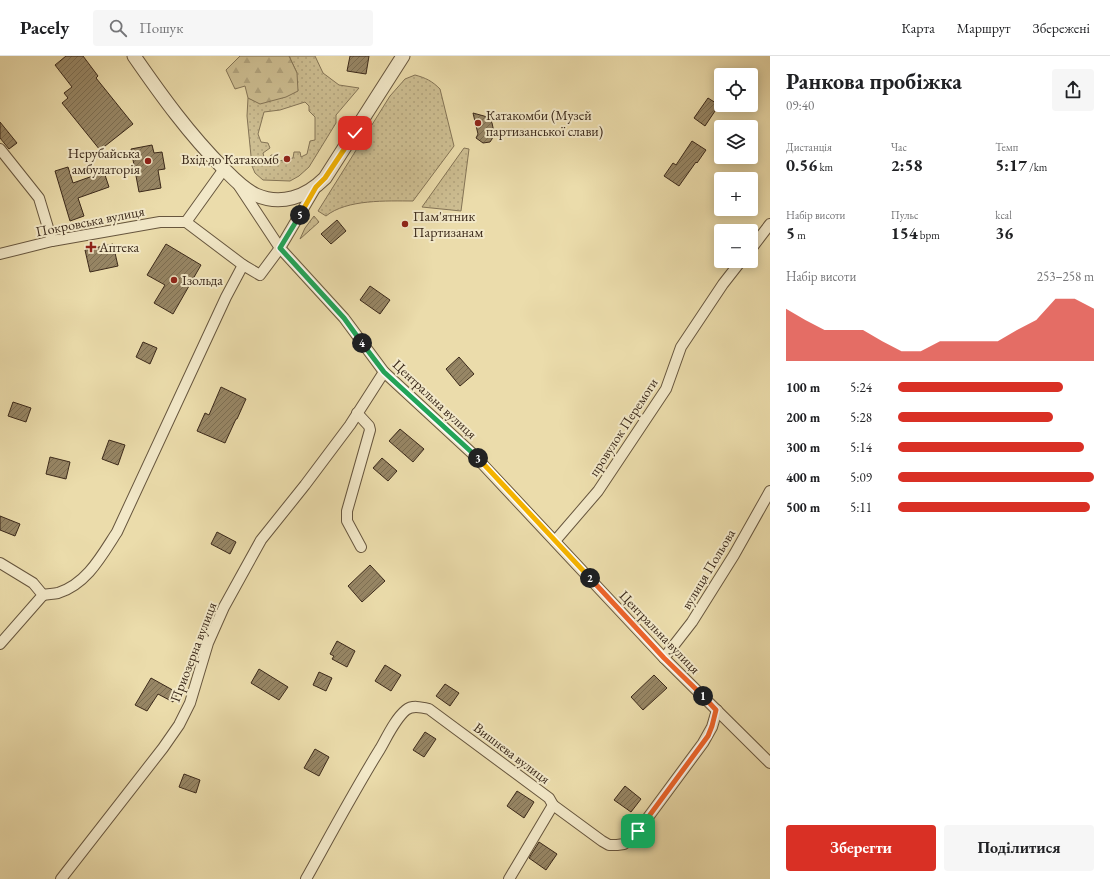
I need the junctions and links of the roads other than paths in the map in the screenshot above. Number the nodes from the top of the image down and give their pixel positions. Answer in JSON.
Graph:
{"nodes":[{"id":1,"x":134,"y":56,"type":"edge"},
{"id":2,"x":403,"y":56,"type":"edge"},
{"id":3,"x":0,"y":149,"type":"edge"},
{"id":4,"x":224,"y":169,"type":"junction"},
{"id":5,"x":235,"y":180,"type":"junction"},
{"id":6,"x":316,"y":187,"type":"junction"},
{"id":7,"x":186,"y":222,"type":"junction"},
{"id":8,"x":770,"y":224,"type":"edge"},
{"id":9,"x":758,"y":239,"type":"edge"},
{"id":10,"x":52,"y":241,"type":"junction"},
{"id":11,"x":280,"y":248,"type":"junction"},
{"id":12,"x":0,"y":254,"type":"edge"},
{"id":13,"x":243,"y":265,"type":"junction"},
{"id":14,"x":736,"y":268,"type":"edge"},
{"id":15,"x":384,"y":372,"type":"junction"},
{"id":16,"x":357,"y":414,"type":"junction"},
{"id":17,"x":770,"y":491,"type":"edge"},
{"id":18,"x":555,"y":541,"type":"junction"},
{"id":19,"x":361,"y":547,"type":"dead end"},
{"id":20,"x":0,"y":563,"type":"edge"},
{"id":21,"x":43,"y":595,"type":"junction"},
{"id":22,"x":0,"y":644,"type":"edge"},
{"id":23,"x":664,"y":658,"type":"junction"},
{"id":24,"x":716,"y":710,"type":"junction"},
{"id":25,"x":770,"y":763,"type":"edge"},
{"id":26,"x":553,"y":805,"type":"junction"},
{"id":27,"x":61,"y":879,"type":"edge"},
{"id":28,"x":306,"y":879,"type":"edge"},
{"id":29,"x":509,"y":879,"type":"edge"}],
"edges":[{"from":1,"to":4,"type":"street"},
{"from":2,"to":6,"type":"street"},
{"from":3,"to":10,"type":"street"},
{"from":4,"to":5,"type":"street"},
{"from":4,"to":7,"type":"street"},
{"from":5,"to":6,"type":"street"},
{"from":5,"to":11,"type":"street","name":"Центральна вулиця"},
{"from":6,"to":11,"type":"street"},
{"from":7,"to":10,"type":"street","name":"Покровська вулиця"},
{"from":7,"to":13,"type":"street"},
{"from":8,"to":9,"type":"street"},
{"from":10,"to":12,"type":"street","name":"Покровська вулиця"},
{"from":11,"to":13,"type":"street"},
{"from":11,"to":15,"type":"street","name":"Центральна вулиця"},
{"from":13,"to":21,"type":"street"},
{"from":14,"to":18,"type":"street","name":"провулок Перемоги"},
{"from":15,"to":16,"type":"street","name":"Приозерна вулиця"},
{"from":15,"to":18,"type":"street","name":"Центральна вулиця"},
{"from":16,"to":19,"type":"street"},
{"from":16,"to":27,"type":"street","name":"Приозерна вулиця"},
{"from":17,"to":23,"type":"street","name":"вулиця Польова"},
{"from":18,"to":23,"type":"street","name":"Центральна вулиця"},
{"from":20,"to":21,"type":"street"},
{"from":21,"to":22,"type":"street"},
{"from":23,"to":24,"type":"street","name":"Центральна вулиця"},
{"from":24,"to":25,"type":"street","name":"Центральна вулиця"},
{"from":24,"to":26,"type":"street","name":"Вишнева вулиця"},
{"from":26,"to":28,"type":"street","name":"Вишнева вулиця"},
{"from":26,"to":29,"type":"street"}]}
